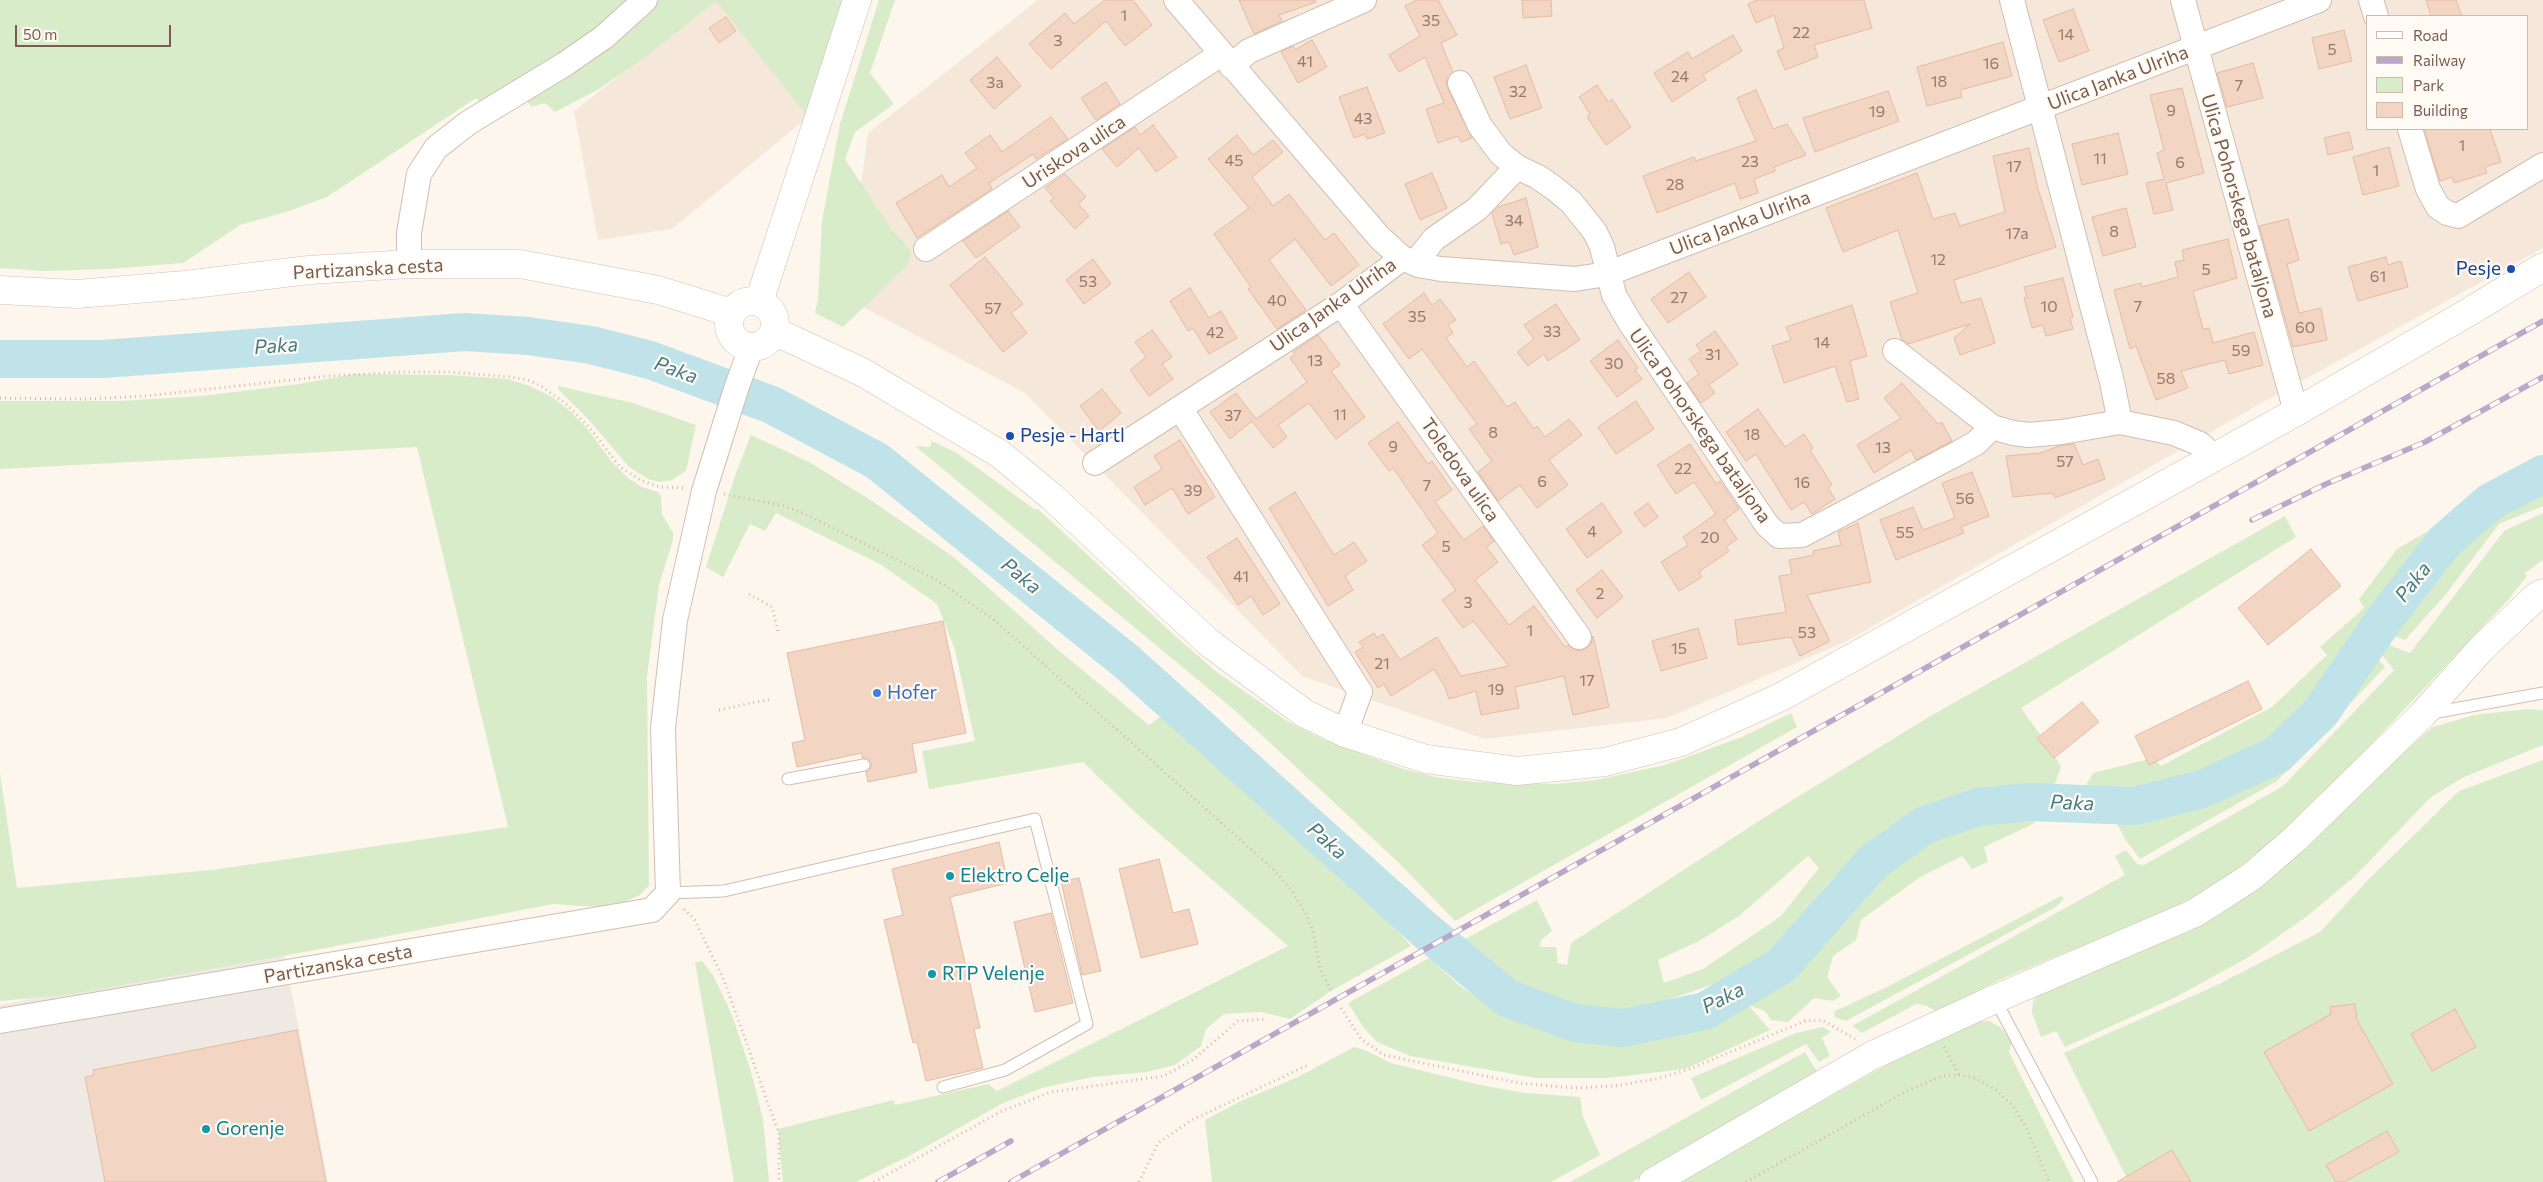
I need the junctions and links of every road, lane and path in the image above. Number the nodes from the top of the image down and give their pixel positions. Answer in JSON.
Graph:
{"nodes":[{"id":1,"x":645,"y":0,"type":"edge"},
{"id":2,"x":857,"y":0,"type":"edge"},
{"id":3,"x":1176,"y":0,"type":"edge"},
{"id":4,"x":1364,"y":0,"type":"edge"},
{"id":5,"x":2012,"y":0,"type":"edge"},
{"id":6,"x":2183,"y":0,"type":"edge"},
{"id":7,"x":2319,"y":0,"type":"edge"},
{"id":8,"x":2371,"y":0,"type":"edge"},
{"id":9,"x":2376,"y":15,"type":"edge"},
{"id":10,"x":2195,"y":48,"type":"junction"},
{"id":11,"x":1226,"y":61,"type":"junction"},
{"id":12,"x":1460,"y":83,"type":"dead end"},
{"id":13,"x":2039,"y":108,"type":"junction"},
{"id":14,"x":2410,"y":130,"type":"edge"},
{"id":15,"x":2543,"y":165,"type":"edge"},
{"id":16,"x":1517,"y":167,"type":"junction"},
{"id":17,"x":926,"y":249,"type":"dead end"},
{"id":18,"x":1408,"y":260,"type":"junction"},
{"id":19,"x":409,"y":264,"type":"junction"},
{"id":20,"x":2543,"y":267,"type":"edge"},
{"id":21,"x":1607,"y":274,"type":"junction"},
{"id":22,"x":0,"y":290,"type":"edge"},
{"id":23,"x":759,"y":302,"type":"junction"},
{"id":24,"x":1341,"y":304,"type":"junction"},
{"id":25,"x":732,"y":313,"type":"junction"},
{"id":26,"x":774,"y":331,"type":"junction"},
{"id":27,"x":751,"y":348,"type":"junction"},
{"id":28,"x":1894,"y":351,"type":"dead end"},
{"id":29,"x":0,"y":398,"type":"edge"},
{"id":30,"x":1180,"y":408,"type":"junction"},
{"id":31,"x":2296,"y":412,"type":"junction"},
{"id":32,"x":2120,"y":422,"type":"junction"},
{"id":33,"x":1992,"y":427,"type":"junction"},
{"id":34,"x":2214,"y":457,"type":"junction"},
{"id":35,"x":1095,"y":464,"type":"dead end"},
{"id":36,"x":672,"y":486,"type":"dead end"},
{"id":37,"x":724,"y":494,"type":"dead end"},
{"id":38,"x":2543,"y":593,"type":"edge"},
{"id":39,"x":749,"y":594,"type":"dead end"},
{"id":40,"x":778,"y":631,"type":"dead end"},
{"id":41,"x":1579,"y":637,"type":"dead end"},
{"id":42,"x":2543,"y":693,"type":"edge"},
{"id":43,"x":771,"y":699,"type":"dead end"},
{"id":44,"x":719,"y":710,"type":"dead end"},
{"id":45,"x":2422,"y":714,"type":"junction"},
{"id":46,"x":1345,"y":733,"type":"junction"},
{"id":47,"x":864,"y":765,"type":"dead end"},
{"id":48,"x":788,"y":779,"type":"dead end"},
{"id":49,"x":668,"y":893,"type":"junction"},
{"id":50,"x":1332,"y":991,"type":"dead end"},
{"id":51,"x":1994,"y":999,"type":"junction"},
{"id":52,"x":1340,"y":1008,"type":"dead end"},
{"id":53,"x":1267,"y":1018,"type":"dead end"},
{"id":54,"x":0,"y":1021,"type":"edge"},
{"id":55,"x":1940,"y":1038,"type":"dead end"},
{"id":56,"x":1856,"y":1040,"type":"dead end"},
{"id":57,"x":1310,"y":1064,"type":"dead end"},
{"id":58,"x":1959,"y":1075,"type":"junction"},
{"id":59,"x":943,"y":1087,"type":"dead end"},
{"id":60,"x":779,"y":1182,"type":"edge"},
{"id":61,"x":874,"y":1182,"type":"edge"},
{"id":62,"x":1139,"y":1182,"type":"edge"},
{"id":63,"x":1653,"y":1182,"type":"edge"},
{"id":64,"x":1746,"y":1182,"type":"edge"},
{"id":65,"x":2049,"y":1182,"type":"edge"},
{"id":66,"x":2092,"y":1182,"type":"edge"}],
"edges":[{"from":1,"to":19,"type":"street"},
{"from":2,"to":23,"type":"main road"},
{"from":3,"to":11,"type":"street"},
{"from":4,"to":11,"type":"street","name":"Uriskova ulica"},
{"from":5,"to":13,"type":"street"},
{"from":6,"to":10,"type":"street","name":"Ulica Pohorskega bataljona"},
{"from":7,"to":10,"type":"street","name":"Ulica Janka Ulriha"},
{"from":8,"to":9,"type":"street"},
{"from":10,"to":13,"type":"street","name":"Ulica Janka Ulriha"},
{"from":10,"to":31,"type":"street","name":"Ulica Pohorskega bataljona"},
{"from":11,"to":17,"type":"street","name":"Uriskova ulica"},
{"from":11,"to":18,"type":"street"},
{"from":12,"to":16,"type":"street"},
{"from":13,"to":21,"type":"street","name":"Ulica Janka Ulriha"},
{"from":13,"to":32,"type":"street"},
{"from":14,"to":15,"type":"street"},
{"from":16,"to":18,"type":"street"},
{"from":16,"to":21,"type":"street"},
{"from":18,"to":21,"type":"street","name":"Ulica Janka Ulriha"},
{"from":18,"to":24,"type":"street","name":"Ulica Janka Ulriha"},
{"from":19,"to":22,"type":"main road","name":"Partizanska cesta"},
{"from":19,"to":25,"type":"main road","name":"Partizanska cesta"},
{"from":20,"to":31,"type":"main road"},
{"from":21,"to":33,"type":"street","name":"Ulica Pohorskega bataljona"},
{"from":23,"to":25,"type":"main road"},
{"from":23,"to":26,"type":"main road"},
{"from":24,"to":30,"type":"street","name":"Ulica Janka Ulriha"},
{"from":24,"to":41,"type":"street","name":"Toledova ulica"},
{"from":25,"to":27,"type":"main road"},
{"from":26,"to":27,"type":"main road"},
{"from":26,"to":46,"type":"main road"},
{"from":27,"to":49,"type":"street"},
{"from":28,"to":33,"type":"street"},
{"from":29,"to":36,"type":"path"},
{"from":30,"to":35,"type":"street","name":"Ulica Janka Ulriha"},
{"from":30,"to":46,"type":"street"},
{"from":31,"to":34,"type":"main road"},
{"from":32,"to":33,"type":"street"},
{"from":32,"to":34,"type":"street"},
{"from":34,"to":46,"type":"main road"},
{"from":37,"to":50,"type":"path"},
{"from":38,"to":45,"type":"main road"},
{"from":39,"to":40,"type":"path"},
{"from":42,"to":45,"type":"lane"},
{"from":43,"to":44,"type":"path"},
{"from":45,"to":51,"type":"main road"},
{"from":47,"to":48,"type":"lane"},
{"from":49,"to":54,"type":"street","name":"Partizanska cesta"},
{"from":49,"to":59,"type":"lane"},
{"from":49,"to":60,"type":"path"},
{"from":51,"to":63,"type":"main road"},
{"from":51,"to":66,"type":"lane"},
{"from":52,"to":56,"type":"path"},
{"from":53,"to":61,"type":"path"},
{"from":55,"to":58,"type":"path"},
{"from":57,"to":62,"type":"path"},
{"from":58,"to":64,"type":"path"},
{"from":58,"to":65,"type":"path"}]}
